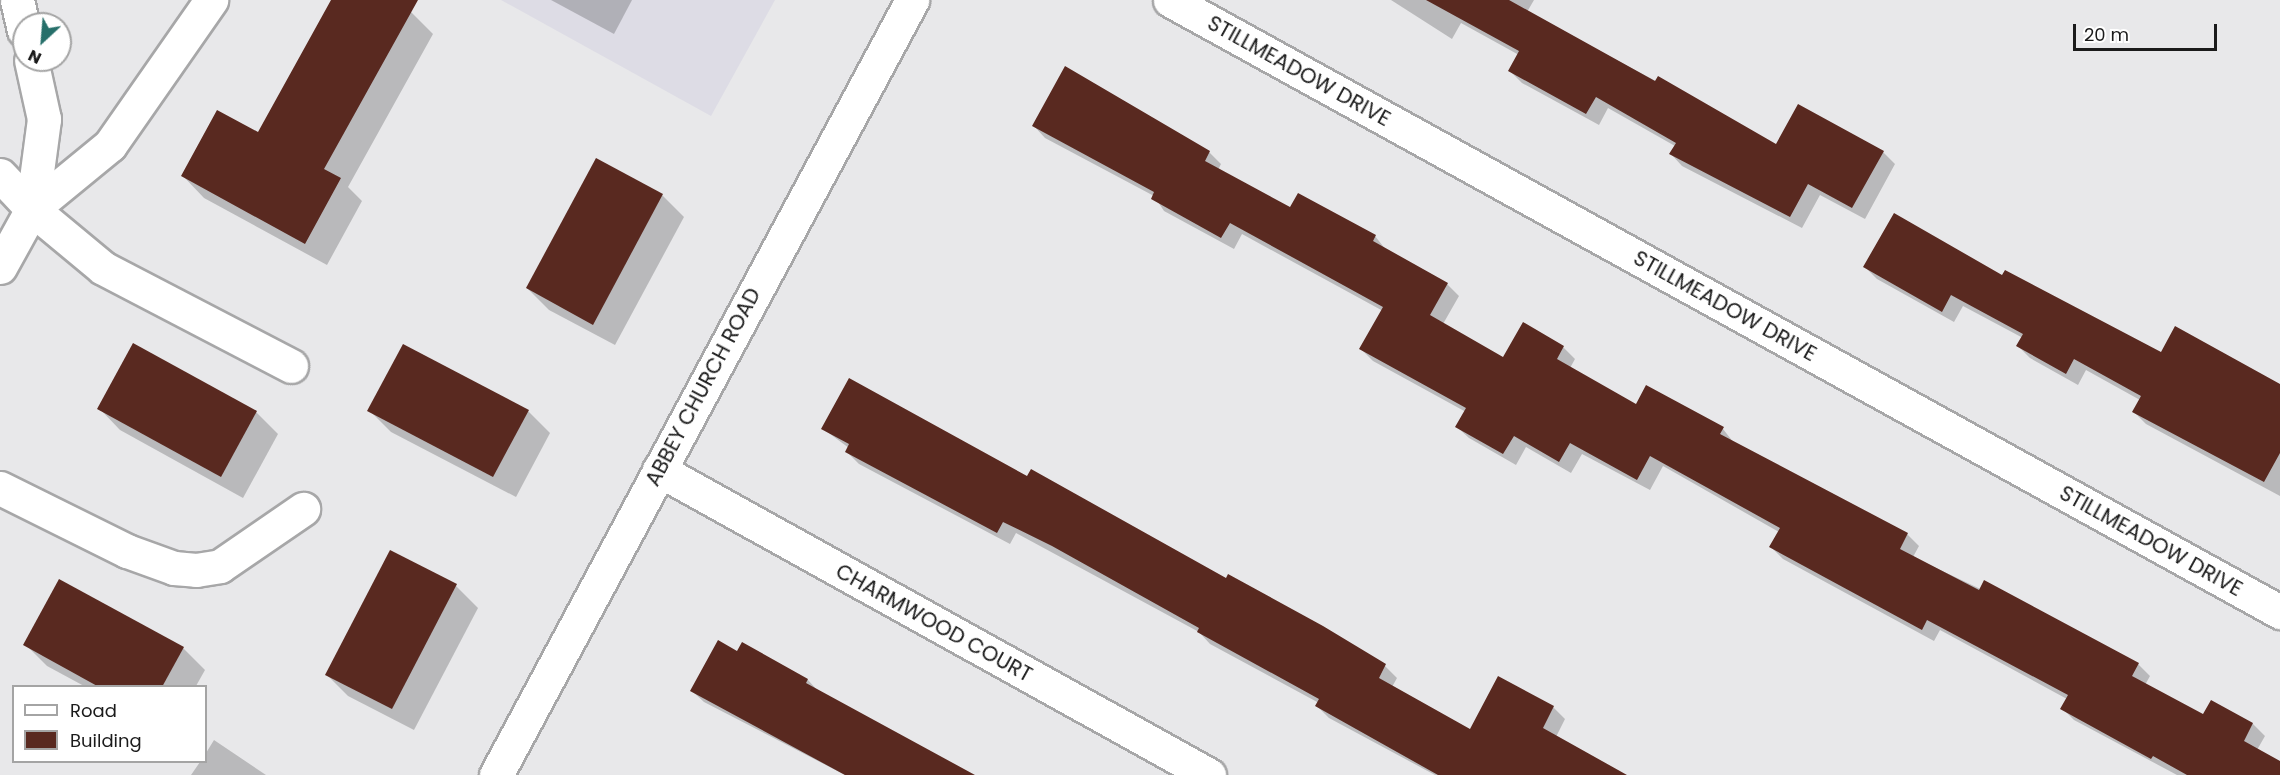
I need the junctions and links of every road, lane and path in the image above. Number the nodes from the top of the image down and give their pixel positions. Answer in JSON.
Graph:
{"nodes":[{"id":1,"x":211,"y":0,"type":"edge"},
{"id":2,"x":912,"y":0,"type":"edge"},
{"id":3,"x":1170,"y":0,"type":"edge"},
{"id":4,"x":34,"y":72,"type":"edge"},
{"id":5,"x":0,"y":175,"type":"edge"},
{"id":6,"x":32,"y":209,"type":"junction"},
{"id":7,"x":3,"y":252,"type":"edge"},
{"id":8,"x":291,"y":366,"type":"dead end"},
{"id":9,"x":659,"y":470,"type":"junction"},
{"id":10,"x":0,"y":488,"type":"edge"},
{"id":11,"x":303,"y":510,"type":"dead end"},
{"id":12,"x":2280,"y":612,"type":"edge"},
{"id":13,"x":496,"y":775,"type":"edge"},
{"id":14,"x":1209,"y":775,"type":"edge"}],
"edges":[{"from":1,"to":6,"type":"street"},
{"from":2,"to":9,"type":"street","name":"ABBEY CHURCH ROAD"},
{"from":3,"to":12,"type":"street","name":"STILLMEADOW DRIVE"},
{"from":4,"to":6,"type":"street"},
{"from":5,"to":6,"type":"street"},
{"from":6,"to":7,"type":"street"},
{"from":6,"to":8,"type":"street"},
{"from":9,"to":13,"type":"street","name":"ABBEY CHURCH ROAD"},
{"from":9,"to":14,"type":"street","name":"CHARMWOOD COURT"},
{"from":10,"to":11,"type":"street"}]}
